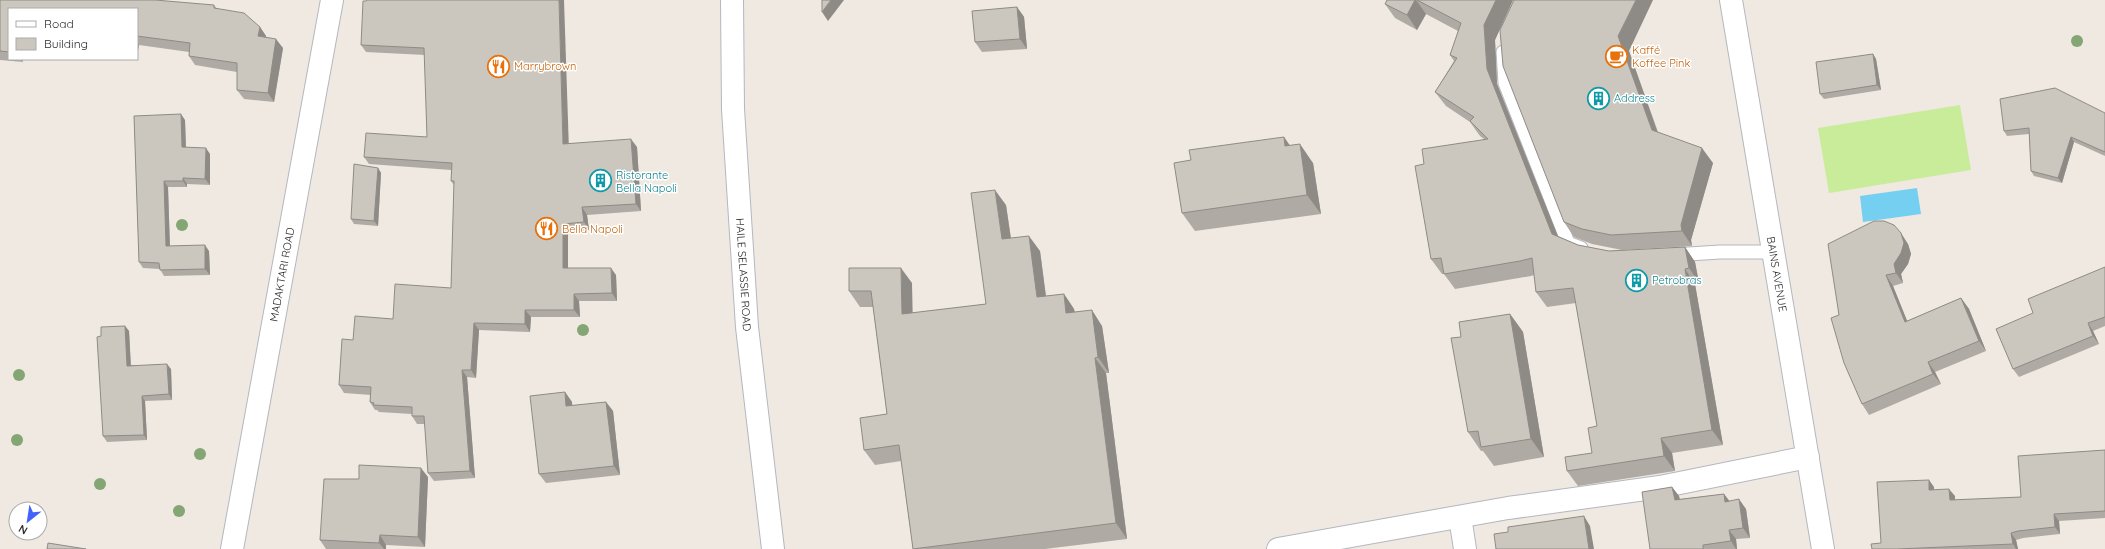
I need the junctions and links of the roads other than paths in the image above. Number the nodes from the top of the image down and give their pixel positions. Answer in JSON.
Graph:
{"nodes":[{"id":1,"x":332,"y":0,"type":"edge"},
{"id":2,"x":732,"y":0,"type":"edge"},
{"id":3,"x":1731,"y":0,"type":"edge"},
{"id":4,"x":1502,"y":43,"type":"edge"},
{"id":5,"x":1590,"y":252,"type":"edge"},
{"id":6,"x":1773,"y":252,"type":"junction"},
{"id":7,"x":1659,"y":256,"type":"edge"},
{"id":8,"x":1808,"y":457,"type":"junction"},
{"id":9,"x":1460,"y":516,"type":"junction"},
{"id":10,"x":232,"y":549,"type":"edge"},
{"id":11,"x":773,"y":549,"type":"edge"},
{"id":12,"x":1278,"y":549,"type":"edge"},
{"id":13,"x":1465,"y":549,"type":"edge"},
{"id":14,"x":1823,"y":549,"type":"edge"}],
"edges":[{"from":1,"to":10,"type":"street","name":"MADAKTARI ROAD"},
{"from":2,"to":11,"type":"street","name":"HAILE SELASSIE ROAD"},
{"from":3,"to":6,"type":"street","name":"BAINS AVENUE"},
{"from":4,"to":5,"type":"lane"},
{"from":6,"to":7,"type":"lane"},
{"from":6,"to":8,"type":"street","name":"BAINS AVENUE"},
{"from":8,"to":9,"type":"street"},
{"from":8,"to":14,"type":"street","name":"BAINS AVENUE"},
{"from":9,"to":12,"type":"street"},
{"from":9,"to":13,"type":"street"}]}
